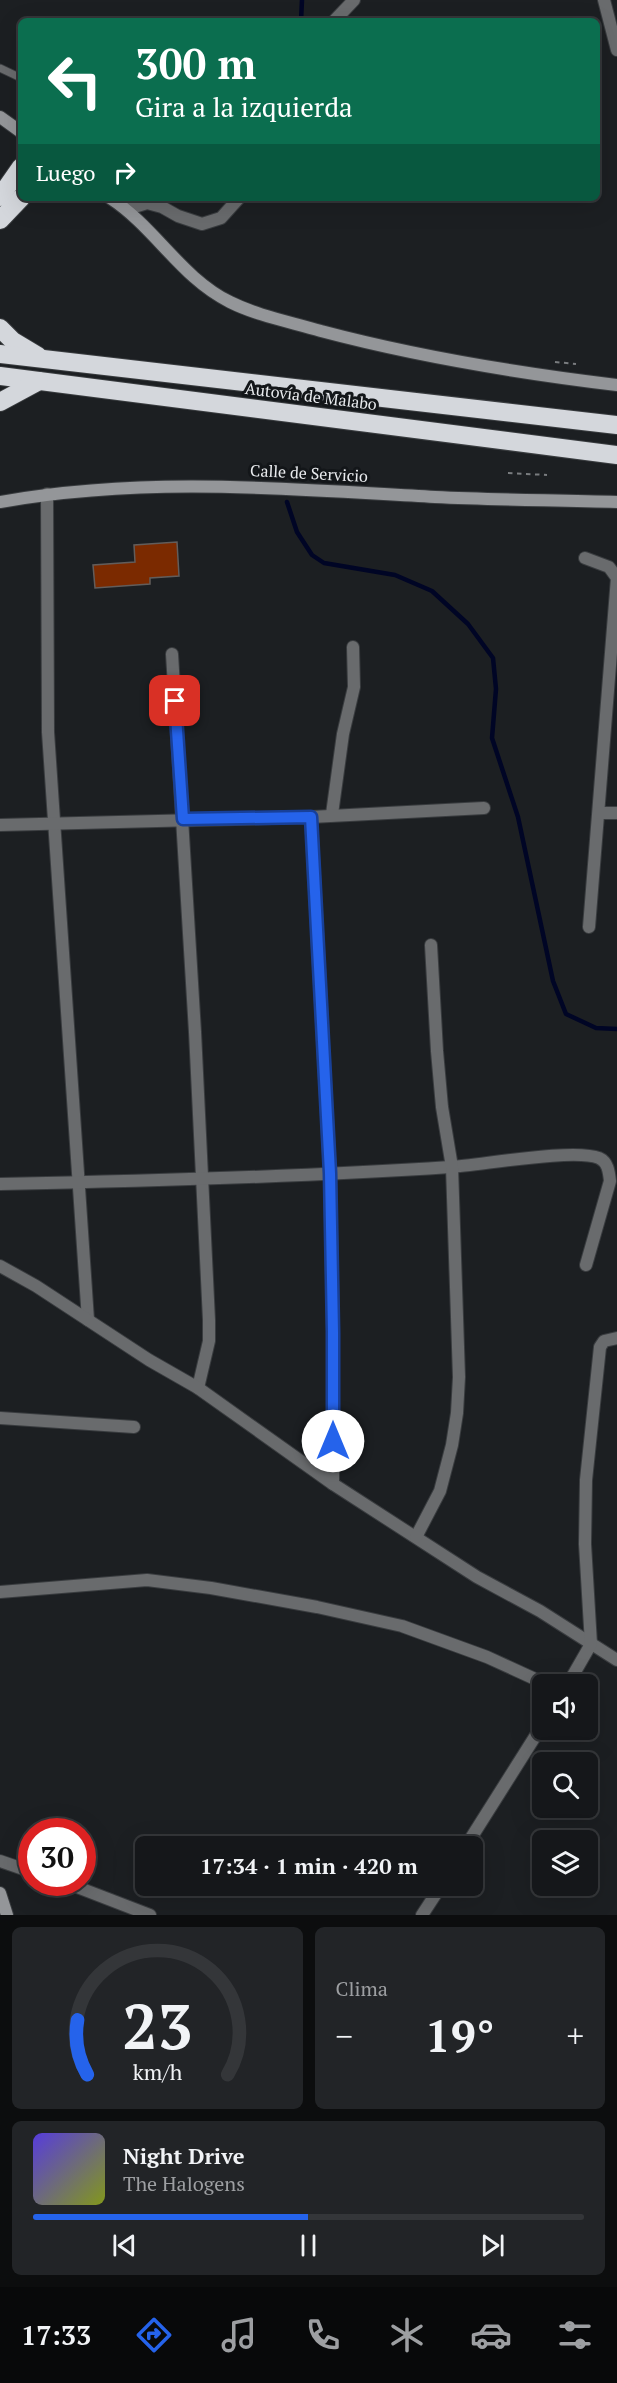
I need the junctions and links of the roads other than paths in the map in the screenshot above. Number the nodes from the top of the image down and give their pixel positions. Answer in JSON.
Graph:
{"nodes":[{"id":1,"x":354,"y":0,"type":"edge"},
{"id":2,"x":603,"y":0,"type":"edge"},
{"id":3,"x":337,"y":18,"type":"edge"},
{"id":4,"x":617,"y":50,"type":"edge"},
{"id":5,"x":0,"y":68,"type":"edge"},
{"id":6,"x":18,"y":77,"type":"edge"},
{"id":7,"x":0,"y":117,"type":"edge"},
{"id":8,"x":18,"y":130,"type":"edge"},
{"id":9,"x":18,"y":171,"type":"edge"},
{"id":10,"x":0,"y":197,"type":"edge"},
{"id":11,"x":18,"y":201,"type":"edge"},
{"id":12,"x":115,"y":201,"type":"edge"},
{"id":13,"x":235,"y":201,"type":"edge"},
{"id":14,"x":128,"y":209,"type":"junction"},
{"id":15,"x":0,"y":220,"type":"edge"},
{"id":16,"x":0,"y":328,"type":"edge"},
{"id":17,"x":0,"y":354,"type":"edge"},
{"id":18,"x":45,"y":360,"type":"junction"},
{"id":19,"x":0,"y":376,"type":"edge"},
{"id":20,"x":39,"y":381,"type":"junction"},
{"id":21,"x":617,"y":385,"type":"edge"},
{"id":22,"x":0,"y":402,"type":"edge"},
{"id":23,"x":617,"y":425,"type":"edge"},
{"id":24,"x":617,"y":455,"type":"edge"},
{"id":25,"x":47,"y":494,"type":"junction"},
{"id":26,"x":0,"y":502,"type":"edge"},
{"id":27,"x":617,"y":502,"type":"edge"},
{"id":28,"x":585,"y":558,"type":"dead end"},
{"id":29,"x":353,"y":647,"type":"dead end"},
{"id":30,"x":172,"y":654,"type":"dead end"},
{"id":31,"x":613,"y":685,"type":"edge"},
{"id":32,"x":484,"y":808,"type":"dead end"},
{"id":33,"x":599,"y":813,"type":"junction"},
{"id":34,"x":617,"y":813,"type":"edge"},
{"id":35,"x":332,"y":814,"type":"junction"},
{"id":36,"x":311,"y":817,"type":"junction"},
{"id":37,"x":183,"y":819,"type":"junction"},
{"id":38,"x":52,"y":823,"type":"junction"},
{"id":39,"x":0,"y":825,"type":"edge"},
{"id":40,"x":590,"y":927,"type":"dead end"},
{"id":41,"x":431,"y":945,"type":"dead end"},
{"id":42,"x":452,"y":1167,"type":"junction"},
{"id":43,"x":330,"y":1173,"type":"junction"},
{"id":44,"x":202,"y":1180,"type":"junction"},
{"id":45,"x":78,"y":1182,"type":"junction"},
{"id":46,"x":0,"y":1184,"type":"edge"},
{"id":47,"x":586,"y":1264,"type":"dead end"},
{"id":48,"x":0,"y":1266,"type":"edge"},
{"id":49,"x":88,"y":1320,"type":"junction"},
{"id":50,"x":617,"y":1338,"type":"edge"},
{"id":51,"x":198,"y":1388,"type":"junction"},
{"id":52,"x":0,"y":1418,"type":"edge"},
{"id":53,"x":134,"y":1426,"type":"dead end"},
{"id":54,"x":333,"y":1484,"type":"junction"},
{"id":55,"x":416,"y":1537,"type":"junction"},
{"id":56,"x":0,"y":1592,"type":"edge"},
{"id":57,"x":591,"y":1644,"type":"junction"},
{"id":58,"x":617,"y":1660,"type":"edge"},
{"id":59,"x":574,"y":1674,"type":"edge"},
{"id":60,"x":532,"y":1678,"type":"edge"},
{"id":61,"x":533,"y":1740,"type":"edge"},
{"id":62,"x":472,"y":1836,"type":"edge"},
{"id":63,"x":0,"y":1861,"type":"edge"},
{"id":64,"x":18,"y":1867,"type":"edge"},
{"id":65,"x":0,"y":1893,"type":"edge"},
{"id":66,"x":96,"y":1894,"type":"edge"},
{"id":67,"x":434,"y":1896,"type":"edge"},
{"id":68,"x":6,"y":1915,"type":"edge"},
{"id":69,"x":150,"y":1915,"type":"edge"},
{"id":70,"x":422,"y":1915,"type":"edge"}],
"edges":[{"from":1,"to":3,"type":"street"},
{"from":2,"to":4,"type":"street"},
{"from":5,"to":6,"type":"lane"},
{"from":7,"to":8,"type":"street"},
{"from":9,"to":10,"type":"highway"},
{"from":11,"to":15,"type":"highway"},
{"from":12,"to":14,"type":"street"},
{"from":13,"to":14,"type":"street"},
{"from":14,"to":21,"type":"street"},
{"from":16,"to":18,"type":"highway"},
{"from":17,"to":18,"type":"highway","name":"Autovía de Malabo"},
{"from":18,"to":23,"type":"highway","name":"Autovía de Malabo"},
{"from":19,"to":20,"type":"highway","name":"Autovía de Malabo"},
{"from":20,"to":22,"type":"highway"},
{"from":20,"to":24,"type":"highway","name":"Autovía de Malabo"},
{"from":25,"to":26,"type":"street","name":"Calle de Servicio"},
{"from":25,"to":27,"type":"street","name":"Calle de Servicio"},
{"from":25,"to":38,"type":"street"},
{"from":28,"to":31,"type":"street"},
{"from":29,"to":35,"type":"street"},
{"from":30,"to":37,"type":"street"},
{"from":31,"to":33,"type":"street"},
{"from":32,"to":35,"type":"street"},
{"from":33,"to":34,"type":"street"},
{"from":33,"to":40,"type":"street"},
{"from":35,"to":36,"type":"street"},
{"from":36,"to":37,"type":"street"},
{"from":36,"to":43,"type":"street"},
{"from":37,"to":38,"type":"street"},
{"from":37,"to":44,"type":"street"},
{"from":38,"to":39,"type":"street"},
{"from":38,"to":45,"type":"street"},
{"from":41,"to":42,"type":"street"},
{"from":42,"to":43,"type":"street"},
{"from":42,"to":47,"type":"street"},
{"from":42,"to":55,"type":"street"},
{"from":43,"to":44,"type":"street"},
{"from":43,"to":54,"type":"street"},
{"from":44,"to":45,"type":"street"},
{"from":44,"to":51,"type":"street"},
{"from":45,"to":46,"type":"street"},
{"from":45,"to":49,"type":"street"},
{"from":48,"to":49,"type":"street"},
{"from":49,"to":51,"type":"street"},
{"from":50,"to":57,"type":"street"},
{"from":51,"to":54,"type":"street"},
{"from":52,"to":53,"type":"street"},
{"from":54,"to":55,"type":"street"},
{"from":55,"to":57,"type":"street"},
{"from":56,"to":60,"type":"street"},
{"from":57,"to":58,"type":"street"},
{"from":57,"to":59,"type":"street"},
{"from":61,"to":62,"type":"street"},
{"from":63,"to":64,"type":"street"},
{"from":65,"to":68,"type":"street"},
{"from":66,"to":69,"type":"street"},
{"from":67,"to":70,"type":"street"}]}
